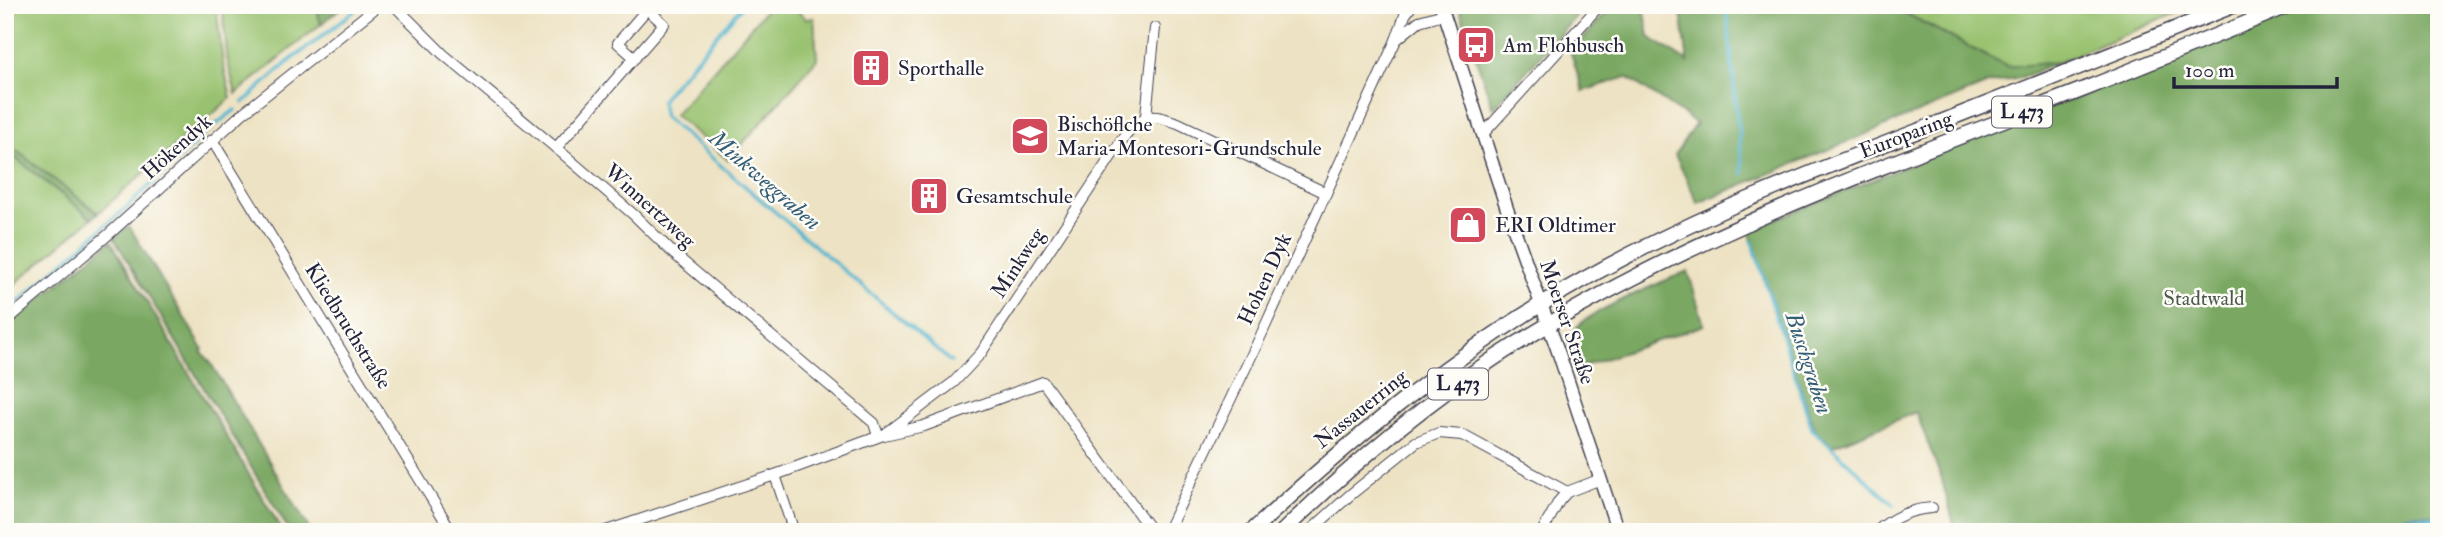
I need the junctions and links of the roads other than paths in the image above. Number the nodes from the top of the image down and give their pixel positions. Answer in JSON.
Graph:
{"nodes":[{"id":1,"x":379,"y":5,"type":"edge"},
{"id":2,"x":394,"y":5,"type":"edge"},
{"id":3,"x":1412,"y":5,"type":"edge"},
{"id":4,"x":1600,"y":5,"type":"edge"},
{"id":5,"x":2235,"y":5,"type":"edge"},
{"id":6,"x":2290,"y":5,"type":"edge"},
{"id":7,"x":1442,"y":10,"type":"edge"},
{"id":8,"x":1154,"y":27,"type":"dead end"},
{"id":9,"x":1396,"y":40,"type":"junction"},
{"id":10,"x":635,"y":58,"type":"junction"},
{"id":11,"x":1146,"y":116,"type":"junction"},
{"id":12,"x":1483,"y":134,"type":"junction"},
{"id":13,"x":212,"y":140,"type":"junction"},
{"id":14,"x":556,"y":148,"type":"junction"},
{"id":15,"x":1326,"y":192,"type":"junction"},
{"id":16,"x":1540,"y":305,"type":"junction"},
{"id":17,"x":5,"y":322,"type":"edge"},
{"id":18,"x":1549,"y":327,"type":"junction"},
{"id":19,"x":881,"y":435,"type":"junction"},
{"id":20,"x":775,"y":475,"type":"junction"},
{"id":21,"x":1601,"y":479,"type":"junction"},
{"id":22,"x":1567,"y":492,"type":"junction"},
{"id":23,"x":1932,"y":508,"type":"dead end"},
{"id":24,"x":452,"y":532,"type":"edge"},
{"id":25,"x":603,"y":532,"type":"edge"},
{"id":26,"x":794,"y":532,"type":"edge"},
{"id":27,"x":1152,"y":532,"type":"edge"},
{"id":28,"x":1167,"y":532,"type":"edge"},
{"id":29,"x":1251,"y":532,"type":"edge"},
{"id":30,"x":1282,"y":532,"type":"edge"},
{"id":31,"x":1309,"y":532,"type":"edge"},
{"id":32,"x":1542,"y":532,"type":"edge"},
{"id":33,"x":1618,"y":532,"type":"edge"},
{"id":34,"x":1876,"y":532,"type":"edge"}],
"edges":[{"from":1,"to":13,"type":"street","name":"Hökendyk"},
{"from":2,"to":14,"type":"street","name":"Winnertzweg"},
{"from":3,"to":9,"type":"street","name":"Hohen Dyk"},
{"from":4,"to":12,"type":"street"},
{"from":5,"to":16,"type":"main road","name":"Europaring","number":"L 473"},
{"from":6,"to":18,"type":"main road","name":"Europaring","number":"L 473"},
{"from":7,"to":9,"type":"street","name":"Hohen Dyk"},
{"from":7,"to":12,"type":"main road","name":"Moerser Straße"},
{"from":8,"to":11,"type":"street"},
{"from":9,"to":15,"type":"street","name":"Hohen Dyk"},
{"from":10,"to":10,"type":"street"},
{"from":10,"to":14,"type":"street"},
{"from":11,"to":15,"type":"street"},
{"from":11,"to":19,"type":"street","name":"Minkweg"},
{"from":12,"to":16,"type":"main road","name":"Moerser Straße"},
{"from":13,"to":17,"type":"street","name":"Hökendyk"},
{"from":13,"to":24,"type":"street","name":"Kliedbruchstraße"},
{"from":14,"to":19,"type":"street","name":"Winnertzweg"},
{"from":15,"to":28,"type":"street","name":"Hohen Dyk"},
{"from":16,"to":18,"type":"main road","name":"Moerser Straße"},
{"from":16,"to":29,"type":"main road","name":"Nassauerring","number":"L 473"},
{"from":18,"to":21,"type":"main road","name":"Moerser Straße"},
{"from":18,"to":30,"type":"main road","name":"Nassauerring","number":"L 473"},
{"from":19,"to":20,"type":"street","name":"Minkweg"},
{"from":19,"to":27,"type":"street","name":"Minkweg"},
{"from":20,"to":25,"type":"street","name":"Minkweg"},
{"from":20,"to":26,"type":"street"},
{"from":21,"to":22,"type":"street"},
{"from":21,"to":33,"type":"main road","name":"Moerser Straße"},
{"from":22,"to":31,"type":"street"},
{"from":22,"to":32,"type":"street"},
{"from":23,"to":34,"type":"street"}]}
